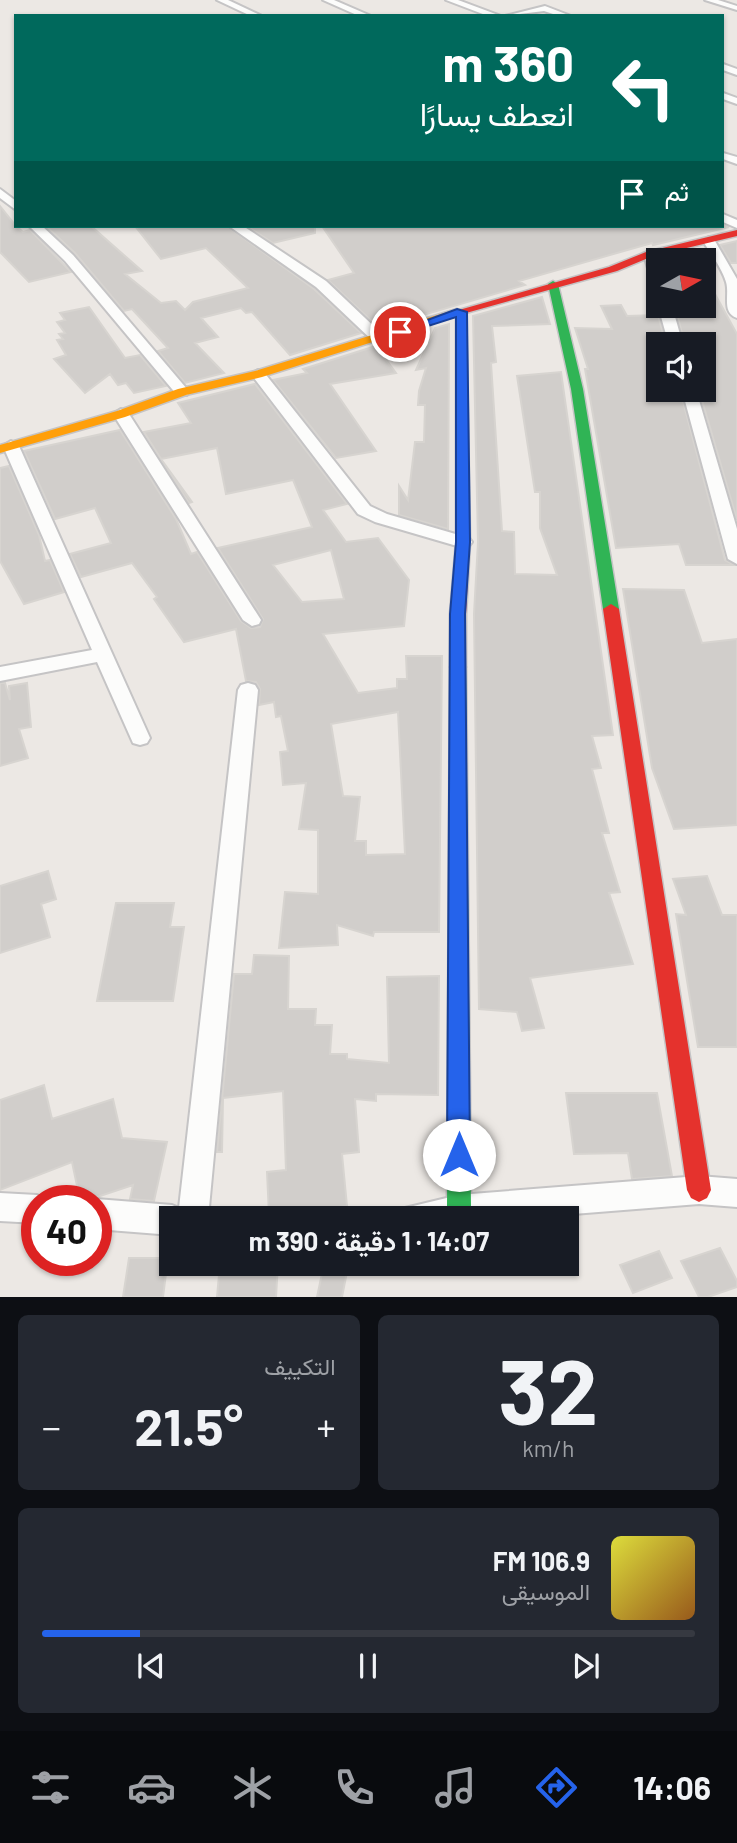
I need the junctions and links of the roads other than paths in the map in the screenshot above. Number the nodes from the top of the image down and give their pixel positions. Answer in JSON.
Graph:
{"nodes":[{"id":1,"x":221,"y":0,"type":"edge"},
{"id":2,"x":327,"y":0,"type":"edge"},
{"id":3,"x":450,"y":0,"type":"edge"},
{"id":4,"x":490,"y":0,"type":"edge"},
{"id":5,"x":709,"y":0,"type":"edge"},
{"id":6,"x":464,"y":5,"type":"junction"},
{"id":7,"x":737,"y":8,"type":"edge"},
{"id":8,"x":253,"y":14,"type":"edge"},
{"id":9,"x":362,"y":14,"type":"edge"},
{"id":10,"x":491,"y":14,"type":"edge"},
{"id":11,"x":518,"y":14,"type":"edge"},
{"id":12,"x":562,"y":14,"type":"edge"},
{"id":13,"x":0,"y":192,"type":"edge"},
{"id":14,"x":14,"y":205,"type":"edge"},
{"id":15,"x":37,"y":228,"type":"edge"},
{"id":16,"x":238,"y":228,"type":"edge"},
{"id":17,"x":737,"y":233,"type":"edge"},
{"id":18,"x":709,"y":241,"type":"junction"},
{"id":19,"x":677,"y":248,"type":"edge"},
{"id":20,"x":646,"y":256,"type":"edge"},
{"id":21,"x":553,"y":284,"type":"junction"},
{"id":22,"x":735,"y":305,"type":"edge"},
{"id":23,"x":461,"y":312,"type":"junction"},
{"id":24,"x":379,"y":339,"type":"junction"},
{"id":25,"x":258,"y":374,"type":"junction"},
{"id":26,"x":182,"y":391,"type":"junction"},
{"id":27,"x":692,"y":402,"type":"edge"},
{"id":28,"x":121,"y":414,"type":"junction"},
{"id":29,"x":6,"y":447,"type":"edge"},
{"id":30,"x":463,"y":542,"type":"junction"},
{"id":31,"x":737,"y":559,"type":"edge"},
{"id":32,"x":252,"y":620,"type":"dead end"},
{"id":33,"x":101,"y":655,"type":"junction"},
{"id":34,"x":0,"y":674,"type":"edge"},
{"id":35,"x":248,"y":690,"type":"dead end"},
{"id":36,"x":140,"y":738,"type":"dead end"},
{"id":37,"x":699,"y":1190,"type":"junction"},
{"id":38,"x":737,"y":1193,"type":"edge"},
{"id":39,"x":194,"y":1206,"type":"edge"},
{"id":40,"x":459,"y":1206,"type":"edge"},
{"id":41,"x":497,"y":1206,"type":"edge"},
{"id":42,"x":0,"y":1207,"type":"edge"},
{"id":43,"x":21,"y":1208,"type":"edge"},
{"id":44,"x":112,"y":1215,"type":"edge"},
{"id":45,"x":159,"y":1219,"type":"edge"}],
"edges":[{"from":1,"to":8,"type":"street"},
{"from":2,"to":9,"type":"street"},
{"from":3,"to":6,"type":"street"},
{"from":4,"to":6,"type":"street"},
{"from":5,"to":7,"type":"street"},
{"from":6,"to":10,"type":"street"},
{"from":11,"to":12,"type":"street"},
{"from":13,"to":14,"type":"street"},
{"from":15,"to":26,"type":"street"},
{"from":16,"to":24,"type":"street"},
{"from":17,"to":18,"type":"street"},
{"from":18,"to":19,"type":"street"},
{"from":18,"to":22,"type":"street"},
{"from":20,"to":21,"type":"street"},
{"from":21,"to":23,"type":"street"},
{"from":21,"to":37,"type":"street"},
{"from":23,"to":24,"type":"street"},
{"from":23,"to":30,"type":"street"},
{"from":24,"to":25,"type":"street"},
{"from":25,"to":26,"type":"street"},
{"from":25,"to":30,"type":"street"},
{"from":26,"to":28,"type":"street"},
{"from":27,"to":31,"type":"street"},
{"from":28,"to":29,"type":"street"},
{"from":28,"to":32,"type":"street"},
{"from":29,"to":33,"type":"street"},
{"from":30,"to":40,"type":"street"},
{"from":33,"to":34,"type":"street"},
{"from":33,"to":36,"type":"street"},
{"from":35,"to":39,"type":"street"},
{"from":37,"to":38,"type":"street"},
{"from":37,"to":41,"type":"street"},
{"from":42,"to":43,"type":"street"},
{"from":44,"to":45,"type":"street"}]}
